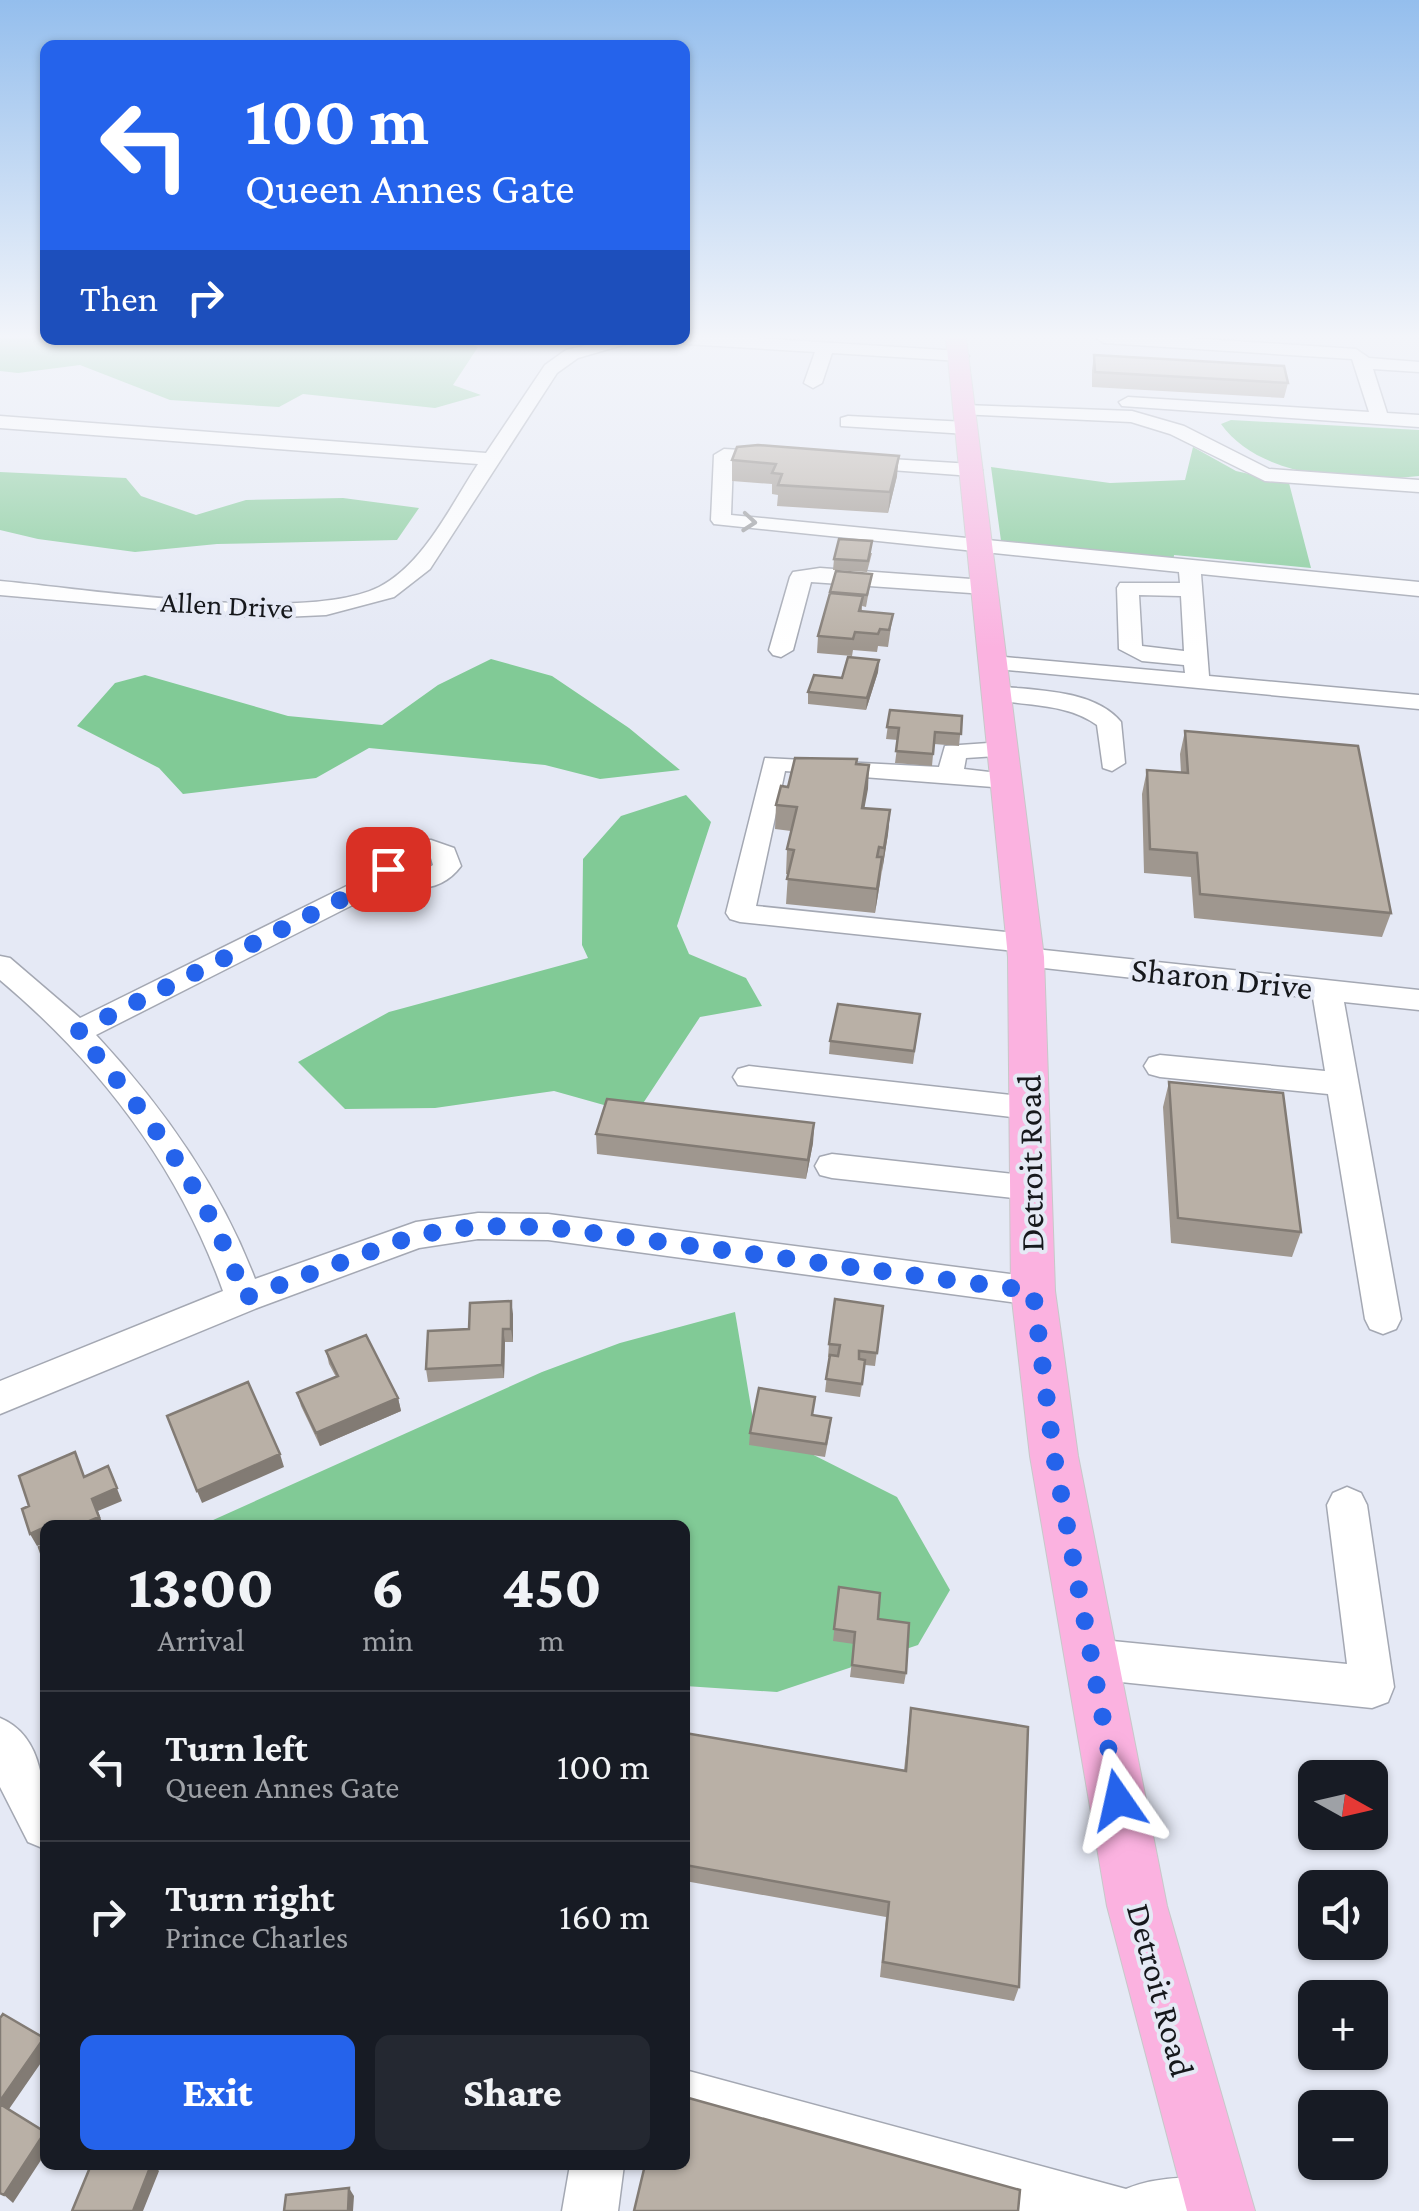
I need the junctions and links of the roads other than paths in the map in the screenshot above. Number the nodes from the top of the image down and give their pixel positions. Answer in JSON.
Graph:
{"nodes":[{"id":1,"x":261,"y":441,"type":"edge"},
{"id":2,"x":502,"y":441,"type":"edge"},
{"id":3,"x":878,"y":441,"type":"edge"},
{"id":4,"x":969,"y":441,"type":"edge"},
{"id":5,"x":1199,"y":441,"type":"edge"},
{"id":6,"x":490,"y":458,"type":"junction"},
{"id":7,"x":799,"y":459,"type":"edge"},
{"id":8,"x":836,"y":462,"type":"edge"},
{"id":9,"x":1411,"y":496,"type":"edge"},
{"id":10,"x":983,"y":567,"type":"junction"},
{"id":11,"x":1190,"y":578,"type":"junction"},
{"id":12,"x":0,"y":588,"type":"edge"},
{"id":13,"x":1419,"y":590,"type":"edge"},
{"id":14,"x":782,"y":650,"type":"dead end"},
{"id":15,"x":1197,"y":670,"type":"junction"},
{"id":16,"x":995,"y":678,"type":"junction"},
{"id":17,"x":1419,"y":702,"type":"edge"},
{"id":18,"x":1112,"y":763,"type":"dead end"},
{"id":19,"x":1005,"y":765,"type":"junction"},
{"id":20,"x":392,"y":874,"type":"dead end"},
{"id":21,"x":1025,"y":950,"type":"junction"},
{"id":22,"x":0,"y":965,"type":"edge"},
{"id":23,"x":1327,"y":990,"type":"junction"},
{"id":24,"x":1419,"y":1000,"type":"edge"},
{"id":25,"x":77,"y":1032,"type":"junction"},
{"id":26,"x":1160,"y":1066,"type":"dead end"},
{"id":27,"x":749,"y":1077,"type":"dead end"},
{"id":28,"x":1343,"y":1084,"type":"junction"},
{"id":29,"x":1029,"y":1108,"type":"junction"},
{"id":30,"x":832,"y":1166,"type":"dead end"},
{"id":31,"x":1031,"y":1188,"type":"junction"},
{"id":32,"x":1033,"y":1291,"type":"junction"},
{"id":33,"x":244,"y":1298,"type":"junction"},
{"id":34,"x":1384,"y":1319,"type":"dead end"},
{"id":35,"x":0,"y":1398,"type":"edge"},
{"id":36,"x":1347,"y":1504,"type":"dead end"},
{"id":37,"x":1092,"y":1660,"type":"junction"},
{"id":38,"x":0,"y":1740,"type":"edge"},
{"id":39,"x":40,"y":1816,"type":"edge"},
{"id":40,"x":690,"y":2097,"type":"edge"},
{"id":41,"x":596,"y":2170,"type":"edge"},
{"id":42,"x":1084,"y":2207,"type":"edge"},
{"id":43,"x":1221,"y":2208,"type":"edge"},
{"id":44,"x":590,"y":2211,"type":"edge"},
{"id":45,"x":1139,"y":2211,"type":"edge"}],
"edges":[{"from":1,"to":6,"type":"street"},
{"from":2,"to":6,"type":"street","name":"Allen Drive"},
{"from":3,"to":8,"type":"street"},
{"from":4,"to":10,"type":"main road","name":"Detroit Road"},
{"from":5,"to":9,"type":"street"},
{"from":6,"to":12,"type":"street","name":"Allen Drive"},
{"from":7,"to":10,"type":"street","one_way":true},
{"from":10,"to":11,"type":"street"},
{"from":10,"to":14,"type":"street"},
{"from":10,"to":16,"type":"main road","name":"Detroit Road"},
{"from":11,"to":13,"type":"street"},
{"from":11,"to":15,"type":"street"},
{"from":11,"to":15,"type":"street"},
{"from":15,"to":16,"type":"street"},
{"from":15,"to":17,"type":"street"},
{"from":16,"to":18,"type":"street"},
{"from":16,"to":19,"type":"main road","name":"Detroit Road"},
{"from":19,"to":21,"type":"main road","name":"Detroit Road"},
{"from":19,"to":21,"type":"street","name":"Sharon Drive"},
{"from":20,"to":25,"type":"street"},
{"from":21,"to":23,"type":"street","name":"Sharon Drive"},
{"from":21,"to":29,"type":"main road","name":"Detroit Road"},
{"from":22,"to":25,"type":"street"},
{"from":23,"to":24,"type":"street","name":"Sharon Drive"},
{"from":23,"to":28,"type":"street"},
{"from":25,"to":33,"type":"street"},
{"from":26,"to":28,"type":"street"},
{"from":27,"to":29,"type":"street"},
{"from":28,"to":34,"type":"street"},
{"from":29,"to":31,"type":"main road","name":"Detroit Road"},
{"from":30,"to":31,"type":"street"},
{"from":31,"to":32,"type":"main road","name":"Detroit Road"},
{"from":32,"to":33,"type":"street"},
{"from":32,"to":37,"type":"main road","name":"Detroit Road"},
{"from":33,"to":35,"type":"street"},
{"from":36,"to":37,"type":"street"},
{"from":37,"to":43,"type":"main road","name":"Detroit Road"},
{"from":38,"to":39,"type":"street"},
{"from":40,"to":42,"type":"street"},
{"from":41,"to":44,"type":"street"},
{"from":43,"to":45,"type":"street"}]}
